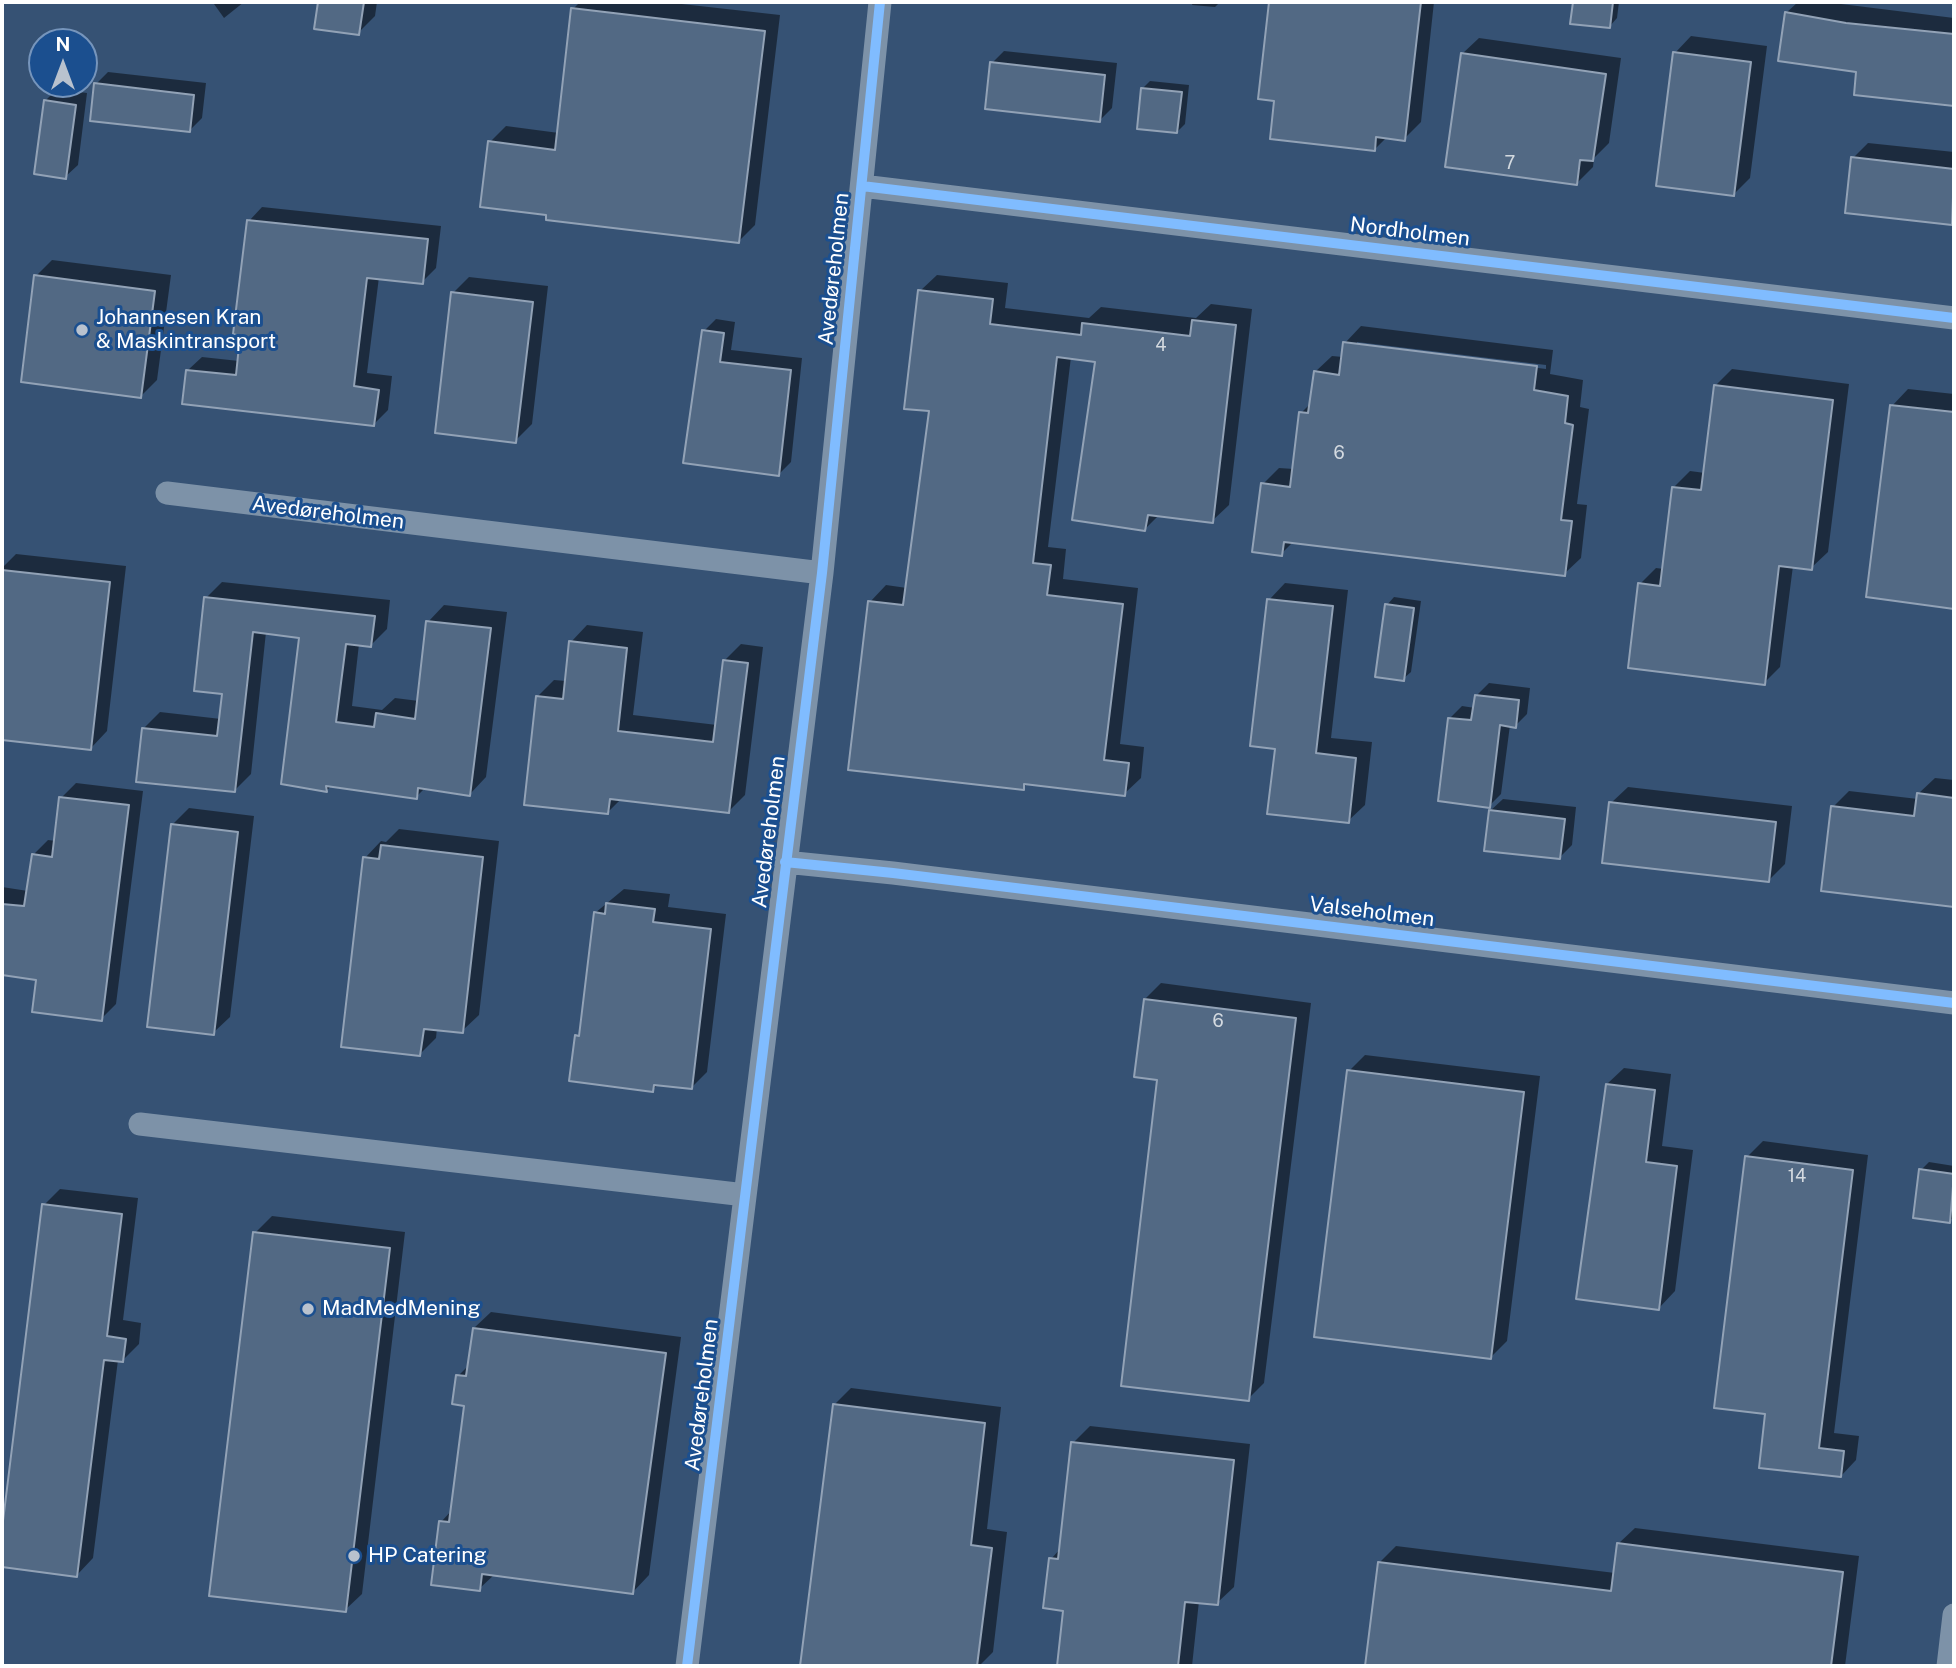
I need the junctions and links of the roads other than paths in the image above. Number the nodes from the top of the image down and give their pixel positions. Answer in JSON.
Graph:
{"nodes":[{"id":1,"x":880,"y":2,"type":"edge"},
{"id":2,"x":862,"y":186,"type":"junction"},
{"id":3,"x":1954,"y":318,"type":"edge"},
{"id":4,"x":167,"y":493,"type":"dead end"},
{"id":5,"x":822,"y":573,"type":"junction"},
{"id":6,"x":785,"y":862,"type":"junction"},
{"id":7,"x":1954,"y":1003,"type":"edge"},
{"id":8,"x":140,"y":1124,"type":"dead end"},
{"id":9,"x":745,"y":1195,"type":"junction"},
{"id":10,"x":1954,"y":1615,"type":"edge"},
{"id":11,"x":687,"y":1666,"type":"edge"},
{"id":12,"x":1948,"y":1666,"type":"edge"}],
"edges":[{"from":1,"to":2,"type":"street","name":"Avedøreholmen"},
{"from":2,"to":3,"type":"street","name":"Nordholmen"},
{"from":2,"to":5,"type":"street","name":"Avedøreholmen"},
{"from":4,"to":5,"type":"street","name":"Avedøreholmen"},
{"from":5,"to":6,"type":"street","name":"Avedøreholmen"},
{"from":6,"to":7,"type":"street","name":"Valseholmen"},
{"from":6,"to":9,"type":"street","name":"Avedøreholmen"},
{"from":8,"to":9,"type":"street"},
{"from":9,"to":11,"type":"street","name":"Avedøreholmen"},
{"from":10,"to":12,"type":"street"}]}
